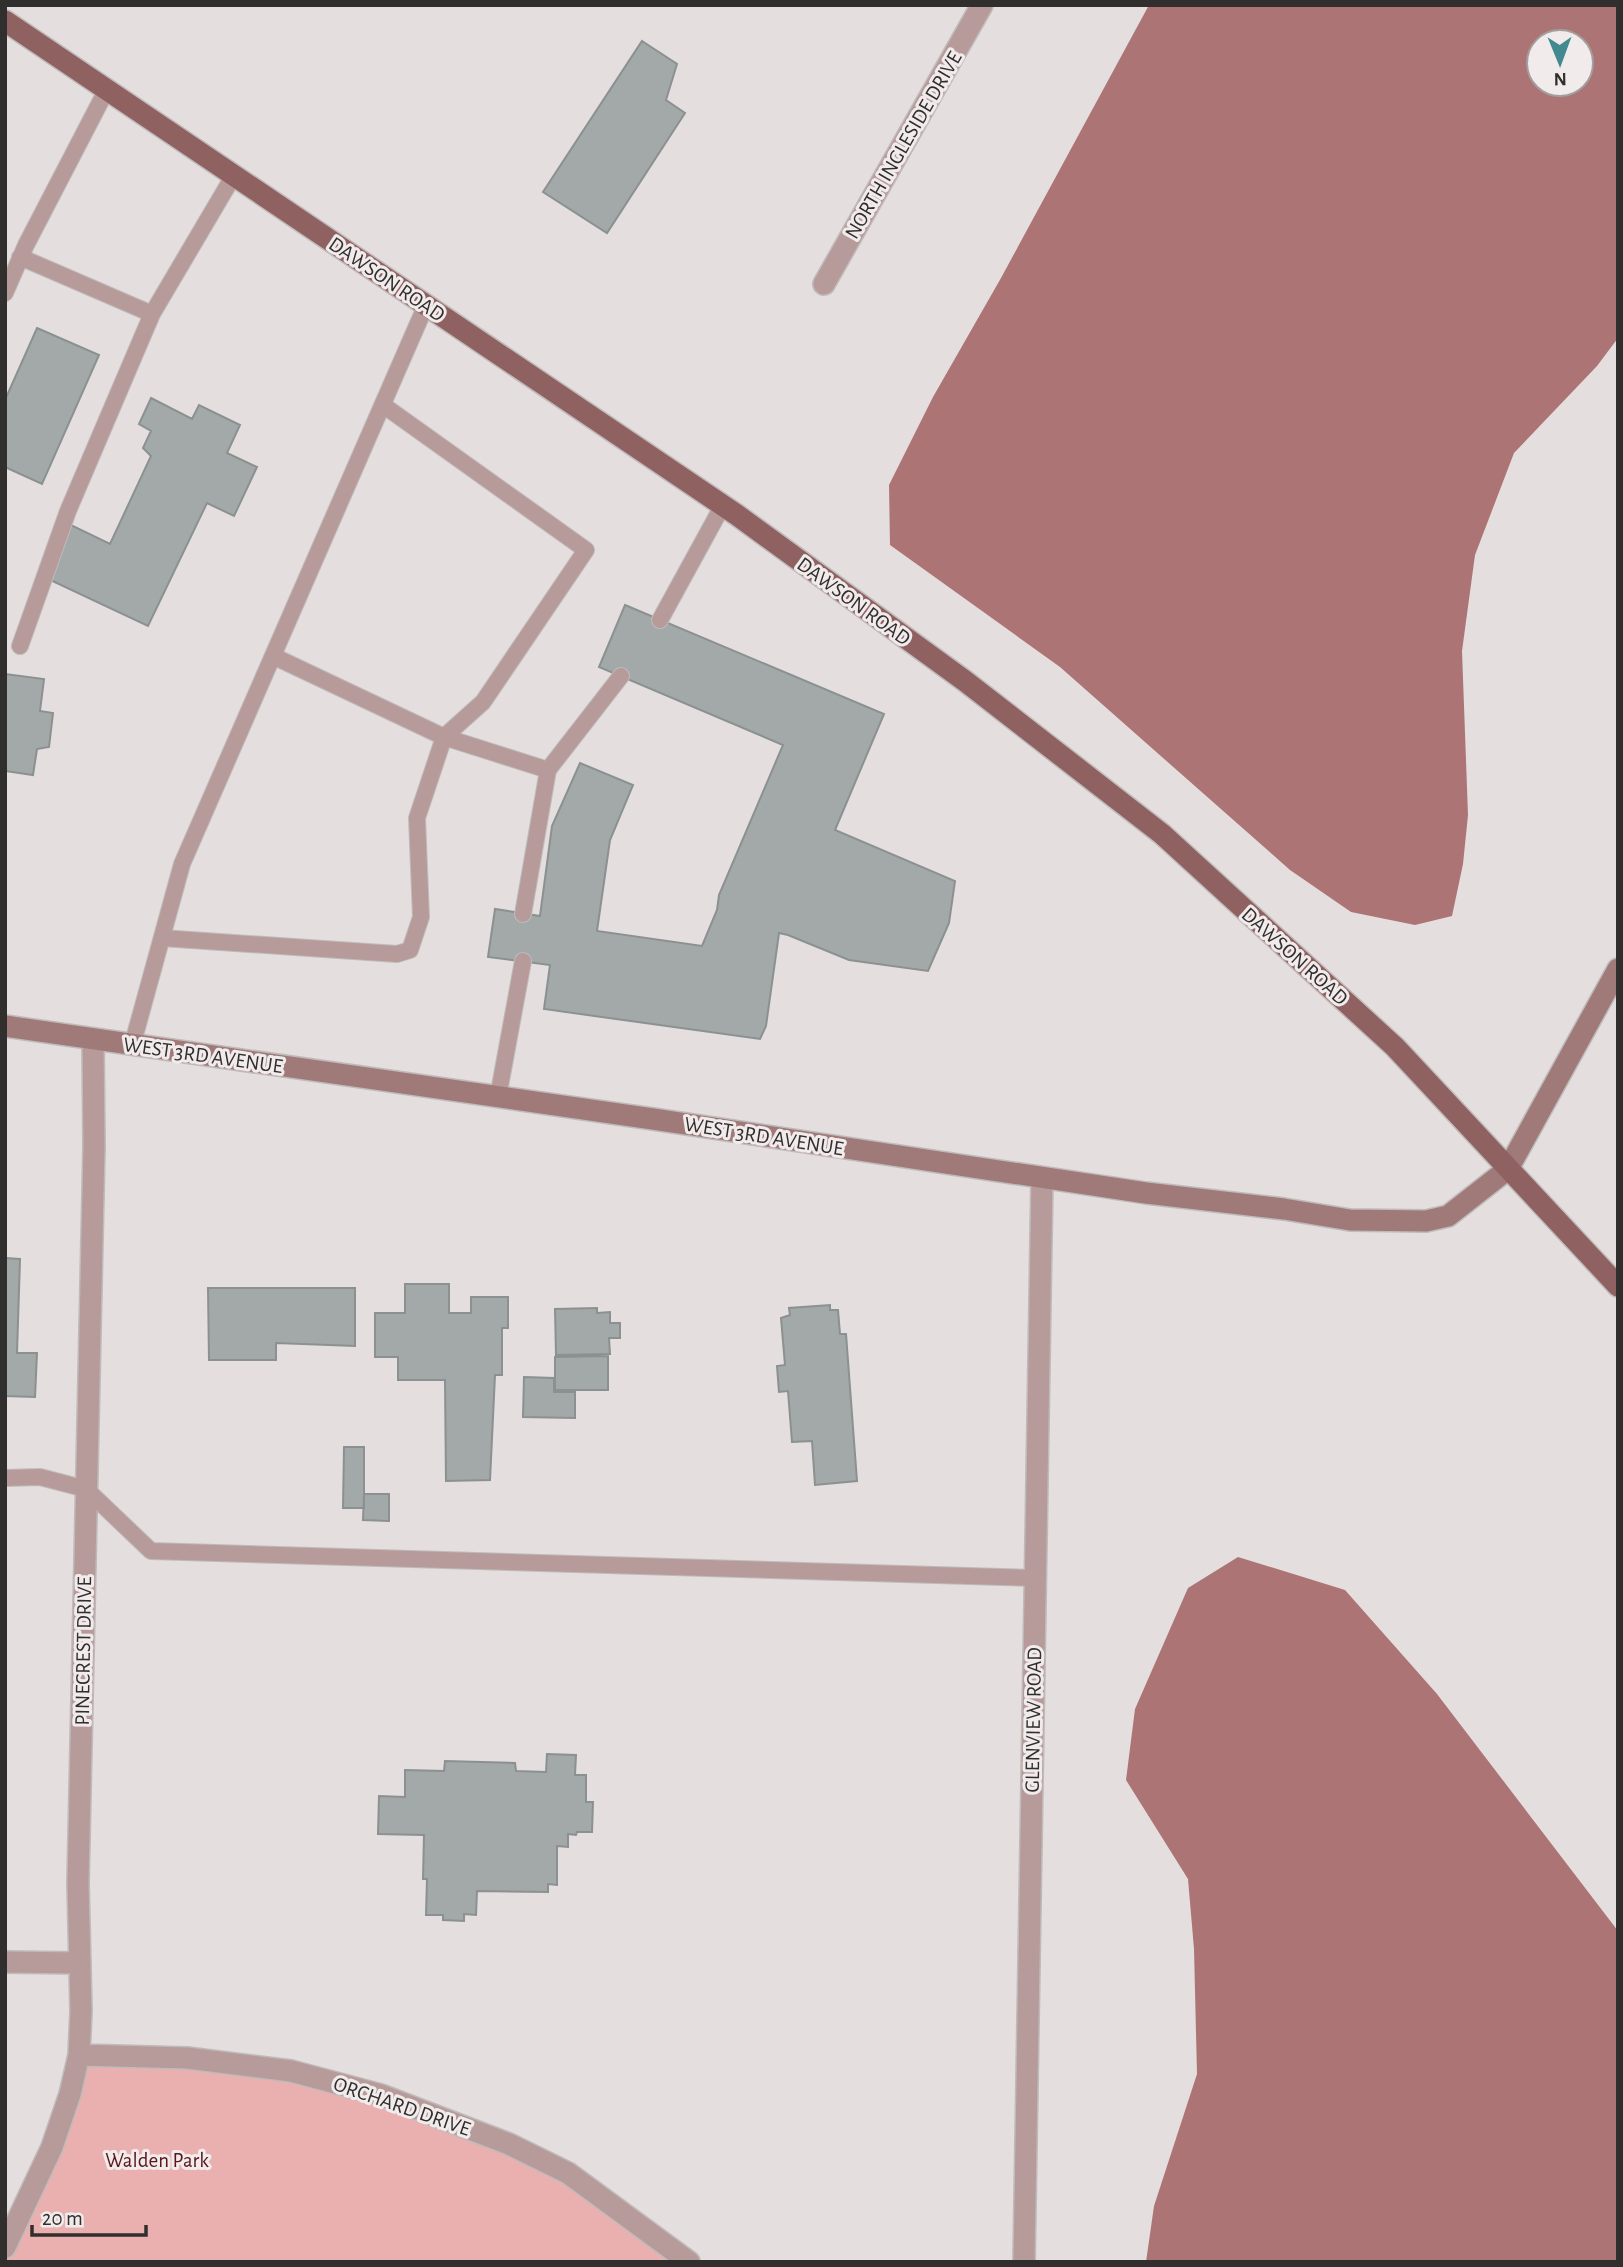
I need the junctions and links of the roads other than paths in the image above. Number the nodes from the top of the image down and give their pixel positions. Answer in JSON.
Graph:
{"nodes":[{"id":1,"x":982,"y":5,"type":"edge"},
{"id":2,"x":5,"y":20,"type":"edge"},
{"id":3,"x":107,"y":89,"type":"junction"},
{"id":4,"x":234,"y":176,"type":"junction"},
{"id":5,"x":20,"y":257,"type":"junction"},
{"id":6,"x":824,"y":284,"type":"dead end"},
{"id":7,"x":5,"y":293,"type":"edge"},
{"id":8,"x":426,"y":305,"type":"junction"},
{"id":9,"x":152,"y":314,"type":"junction"},
{"id":10,"x":383,"y":405,"type":"junction"},
{"id":11,"x":723,"y":505,"type":"junction"},
{"id":12,"x":660,"y":620,"type":"dead end"},
{"id":13,"x":20,"y":646,"type":"dead end"},
{"id":14,"x":273,"y":656,"type":"junction"},
{"id":15,"x":621,"y":676,"type":"dead end"},
{"id":16,"x":444,"y":737,"type":"junction"},
{"id":17,"x":548,"y":770,"type":"junction"},
{"id":18,"x":523,"y":914,"type":"dead end"},
{"id":19,"x":162,"y":938,"type":"junction"},
{"id":20,"x":523,"y":961,"type":"dead end"},
{"id":21,"x":1618,"y":969,"type":"edge"},
{"id":22,"x":5,"y":1026,"type":"edge"},
{"id":23,"x":93,"y":1040,"type":"junction"},
{"id":24,"x":132,"y":1045,"type":"junction"},
{"id":25,"x":498,"y":1097,"type":"junction"},
{"id":26,"x":1508,"y":1169,"type":"junction"},
{"id":27,"x":1042,"y":1179,"type":"junction"},
{"id":28,"x":1618,"y":1286,"type":"edge"},
{"id":29,"x":5,"y":1478,"type":"edge"},
{"id":30,"x":86,"y":1489,"type":"junction"},
{"id":31,"x":1035,"y":1578,"type":"junction"},
{"id":32,"x":5,"y":1962,"type":"edge"},
{"id":33,"x":80,"y":1963,"type":"junction"},
{"id":34,"x":79,"y":2055,"type":"junction"},
{"id":35,"x":5,"y":2247,"type":"edge"},
{"id":36,"x":689,"y":2262,"type":"edge"},
{"id":37,"x":1024,"y":2262,"type":"edge"}],
"edges":[{"from":1,"to":6,"type":"street","name":"NORTH INGLESIDE DRIVE"},
{"from":2,"to":3,"type":"main road","name":"DAWSON ROAD"},
{"from":3,"to":4,"type":"main road","name":"DAWSON ROAD"},
{"from":3,"to":5,"type":"lane"},
{"from":4,"to":8,"type":"main road","name":"DAWSON ROAD"},
{"from":4,"to":9,"type":"lane"},
{"from":5,"to":7,"type":"lane"},
{"from":5,"to":9,"type":"lane"},
{"from":8,"to":10,"type":"lane"},
{"from":8,"to":11,"type":"main road","name":"DAWSON ROAD"},
{"from":9,"to":13,"type":"lane"},
{"from":10,"to":14,"type":"lane"},
{"from":10,"to":16,"type":"lane"},
{"from":11,"to":12,"type":"lane"},
{"from":11,"to":26,"type":"main road","name":"DAWSON ROAD"},
{"from":14,"to":16,"type":"lane"},
{"from":14,"to":19,"type":"lane"},
{"from":15,"to":17,"type":"lane"},
{"from":16,"to":17,"type":"lane"},
{"from":16,"to":19,"type":"lane"},
{"from":17,"to":18,"type":"lane"},
{"from":19,"to":24,"type":"lane"},
{"from":20,"to":25,"type":"lane"},
{"from":21,"to":26,"type":"street"},
{"from":22,"to":23,"type":"street","name":"WEST 3RD AVENUE"},
{"from":23,"to":24,"type":"street","name":"WEST 3RD AVENUE"},
{"from":23,"to":30,"type":"street","name":"PINECREST DRIVE"},
{"from":24,"to":25,"type":"street","name":"WEST 3RD AVENUE"},
{"from":25,"to":27,"type":"street","name":"WEST 3RD AVENUE"},
{"from":26,"to":27,"type":"street","name":"WEST 3RD AVENUE"},
{"from":26,"to":28,"type":"main road","name":"DAWSON ROAD"},
{"from":27,"to":31,"type":"street","name":"GLENVIEW ROAD"},
{"from":29,"to":30,"type":"lane"},
{"from":30,"to":31,"type":"lane"},
{"from":30,"to":33,"type":"street","name":"PINECREST DRIVE"},
{"from":31,"to":37,"type":"street","name":"GLENVIEW ROAD"},
{"from":32,"to":33,"type":"street"},
{"from":33,"to":34,"type":"street","name":"PINECREST DRIVE"},
{"from":34,"to":35,"type":"street","name":"PINECREST DRIVE"},
{"from":34,"to":36,"type":"street","name":"ORCHARD DRIVE"}]}
